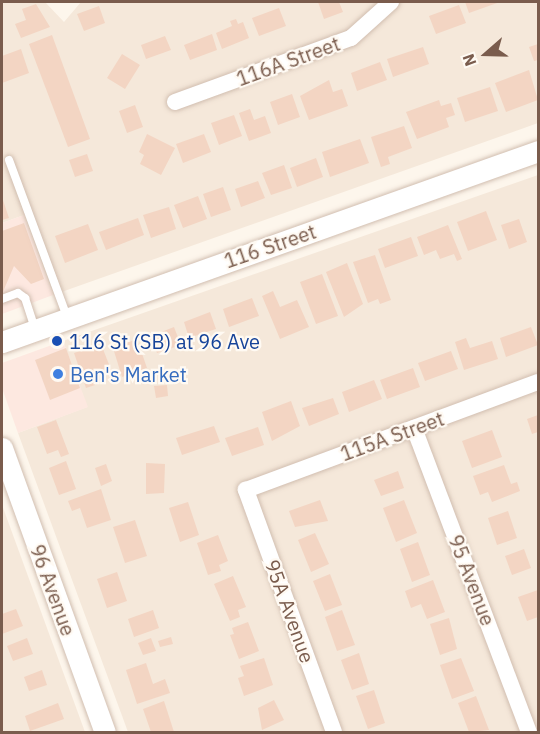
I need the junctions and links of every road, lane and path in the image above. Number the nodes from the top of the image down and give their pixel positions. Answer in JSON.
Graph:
{"nodes":[{"id":1,"x":391,"y":2,"type":"edge"},
{"id":2,"x":375,"y":8,"type":"edge"},
{"id":3,"x":175,"y":102,"type":"dead end"},
{"id":4,"x":538,"y":150,"type":"edge"},
{"id":5,"x":9,"y":160,"type":"dead end"},
{"id":6,"x":2,"y":299,"type":"edge"},
{"id":7,"x":68,"y":317,"type":"junction"},
{"id":8,"x":35,"y":329,"type":"junction"},
{"id":9,"x":2,"y":342,"type":"edge"},
{"id":10,"x":538,"y":382,"type":"edge"},
{"id":11,"x":414,"y":428,"type":"junction"},
{"id":12,"x":2,"y":448,"type":"edge"},
{"id":13,"x":246,"y":490,"type":"joint"},
{"id":14,"x":105,"y":732,"type":"edge"},
{"id":15,"x":334,"y":732,"type":"edge"},
{"id":16,"x":529,"y":732,"type":"edge"}],
"edges":[{"from":1,"to":2,"type":"street","name":"116A Street"},
{"from":2,"to":3,"type":"street","name":"116A Street"},
{"from":4,"to":7,"type":"street","name":"116 Street"},
{"from":5,"to":7,"type":"lane"},
{"from":6,"to":8,"type":"lane"},
{"from":7,"to":8,"type":"street","name":"116 Street"},
{"from":8,"to":9,"type":"street","name":"116 Street"},
{"from":10,"to":11,"type":"street","name":"115A Street"},
{"from":11,"to":13,"type":"street","name":"115A Street"},
{"from":11,"to":16,"type":"street","name":"95 Avenue"},
{"from":12,"to":14,"type":"street","name":"96 Avenue"},
{"from":13,"to":15,"type":"street","name":"95A Avenue"}]}
